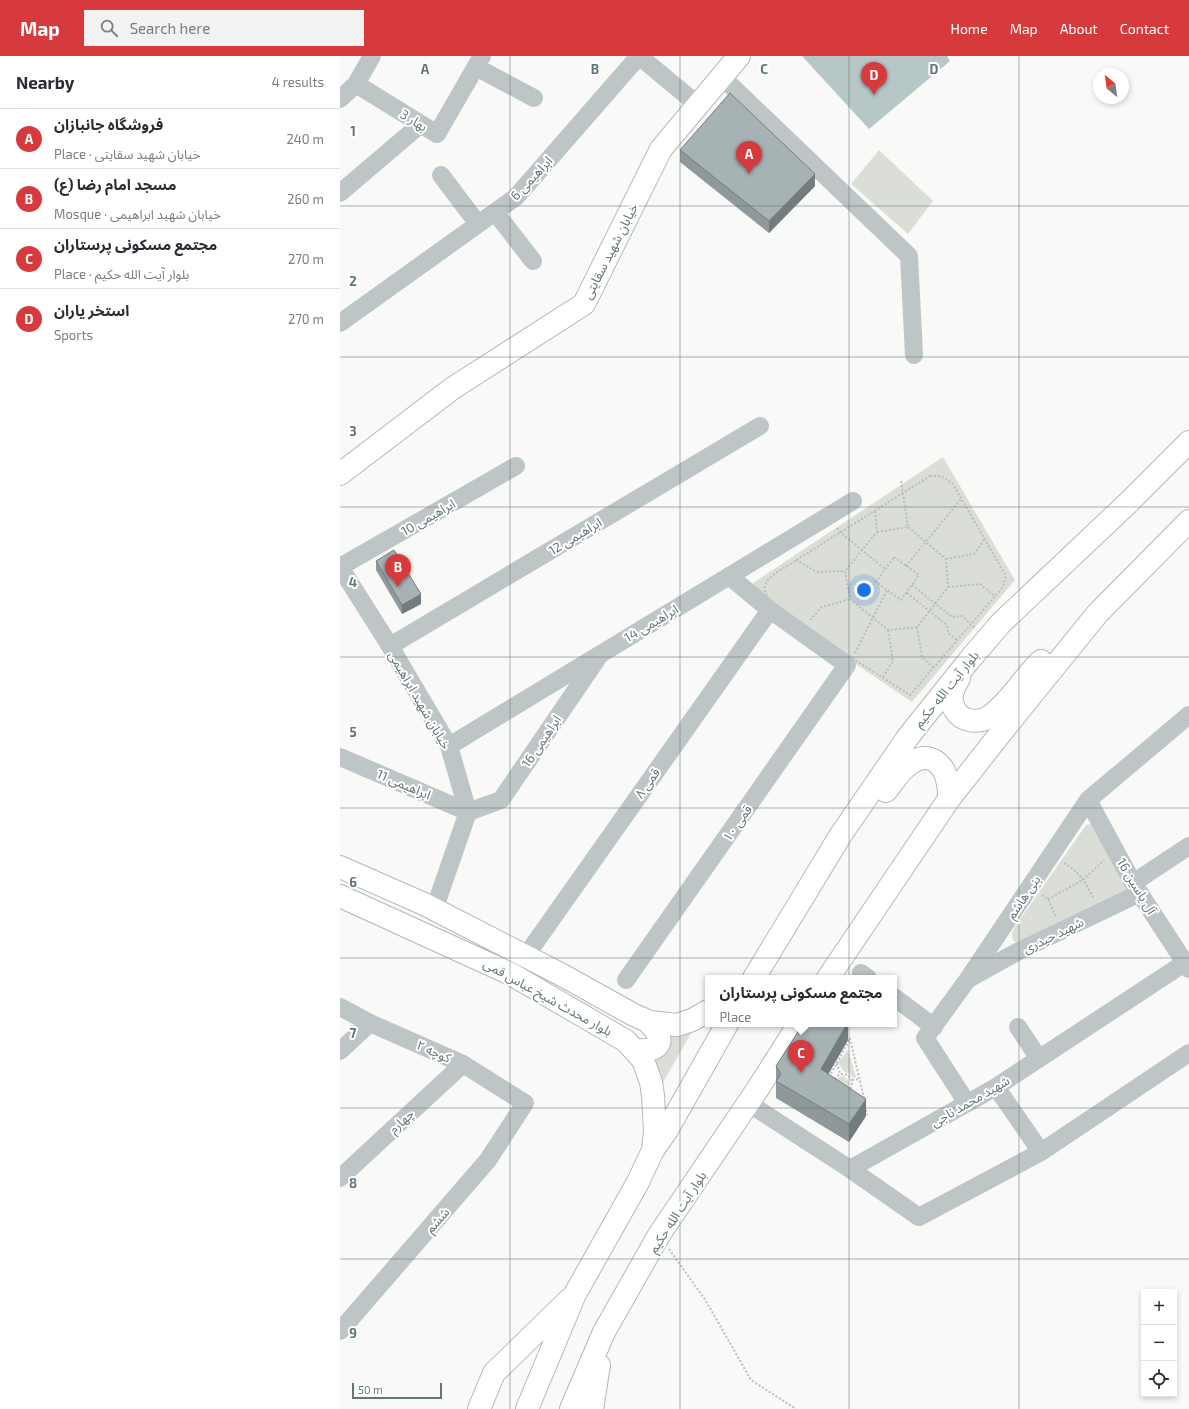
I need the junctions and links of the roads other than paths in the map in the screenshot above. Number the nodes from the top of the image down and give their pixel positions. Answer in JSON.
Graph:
{"nodes":[{"id":1,"x":372,"y":56,"type":"edge"},
{"id":2,"x":739,"y":56,"type":"edge"},
{"id":3,"x":479,"y":61,"type":"edge"},
{"id":4,"x":722,"y":77,"type":"junction"},
{"id":5,"x":356,"y":84,"type":"junction"},
{"id":6,"x":534,"y":98,"type":"dead end"},
{"id":7,"x":340,"y":99,"type":"edge"},
{"id":8,"x":698,"y":105,"type":"junction"},
{"id":9,"x":421,"y":124,"type":"junction"},
{"id":10,"x":441,"y":175,"type":"dead end"},
{"id":11,"x":340,"y":193,"type":"edge"},
{"id":12,"x":495,"y":212,"type":"junction"},
{"id":13,"x":478,"y":224,"type":"junction"},
{"id":14,"x":533,"y":261,"type":"dead end"},
{"id":15,"x":340,"y":323,"type":"edge"},
{"id":16,"x":914,"y":355,"type":"dead end"},
{"id":17,"x":760,"y":426,"type":"dead end"},
{"id":18,"x":1189,"y":442,"type":"edge"},
{"id":19,"x":516,"y":466,"type":"dead end"},
{"id":20,"x":340,"y":474,"type":"edge"},
{"id":21,"x":853,"y":501,"type":"dead end"},
{"id":22,"x":1189,"y":521,"type":"edge"},
{"id":23,"x":340,"y":568,"type":"edge"},
{"id":24,"x":728,"y":576,"type":"junction"},
{"id":25,"x":770,"y":610,"type":"junction"},
{"id":26,"x":1097,"y":614,"type":"junction"},
{"id":27,"x":390,"y":646,"type":"junction"},
{"id":28,"x":601,"y":654,"type":"junction"},
{"id":29,"x":971,"y":658,"type":"junction"},
{"id":30,"x":1189,"y":715,"type":"edge"},
{"id":31,"x":449,"y":746,"type":"junction"},
{"id":32,"x":340,"y":757,"type":"edge"},
{"id":33,"x":948,"y":799,"type":"junction"},
{"id":34,"x":1088,"y":800,"type":"junction"},
{"id":35,"x":468,"y":812,"type":"junction"},
{"id":36,"x":840,"y":836,"type":"junction"},
{"id":37,"x":1189,"y":846,"type":"edge"},
{"id":38,"x":340,"y":867,"type":"edge"},
{"id":39,"x":1137,"y":888,"type":"junction"},
{"id":40,"x":340,"y":896,"type":"edge"},
{"id":41,"x":434,"y":910,"type":"junction"},
{"id":42,"x":525,"y":957,"type":"junction"},
{"id":43,"x":1188,"y":964,"type":"edge"},
{"id":44,"x":755,"y":975,"type":"edge"},
{"id":45,"x":830,"y":975,"type":"edge"},
{"id":46,"x":968,"y":979,"type":"junction"},
{"id":47,"x":626,"y":980,"type":"dead end"},
{"id":48,"x":897,"y":999,"type":"edge"},
{"id":49,"x":340,"y":1007,"type":"edge"},
{"id":50,"x":705,"y":1013,"type":"edge"},
{"id":51,"x":647,"y":1021,"type":"junction"},
{"id":52,"x":370,"y":1023,"type":"junction"},
{"id":53,"x":724,"y":1027,"type":"edge"},
{"id":54,"x":797,"y":1027,"type":"edge"},
{"id":55,"x":934,"y":1027,"type":"junction"},
{"id":56,"x":1018,"y":1027,"type":"dead end"},
{"id":57,"x":636,"y":1050,"type":"junction"},
{"id":58,"x":340,"y":1051,"type":"edge"},
{"id":59,"x":1189,"y":1052,"type":"edge"},
{"id":60,"x":1039,"y":1060,"type":"junction"},
{"id":61,"x":462,"y":1064,"type":"junction"},
{"id":62,"x":996,"y":1087,"type":"junction"},
{"id":63,"x":525,"y":1103,"type":"joint"},
{"id":64,"x":748,"y":1103,"type":"junction"},
{"id":65,"x":967,"y":1103,"type":"junction"},
{"id":66,"x":653,"y":1150,"type":"junction"},
{"id":67,"x":1042,"y":1152,"type":"junction"},
{"id":68,"x":850,"y":1169,"type":"junction"},
{"id":69,"x":340,"y":1178,"type":"edge"},
{"id":70,"x":575,"y":1294,"type":"junction"},
{"id":71,"x":340,"y":1331,"type":"edge"},
{"id":72,"x":604,"y":1332,"type":"junction"},
{"id":73,"x":479,"y":1409,"type":"edge"},
{"id":74,"x":527,"y":1409,"type":"edge"},
{"id":75,"x":571,"y":1409,"type":"edge"},
{"id":76,"x":592,"y":1409,"type":"edge"}],
"edges":[{"from":1,"to":5,"type":"street"},
{"from":2,"to":4,"type":"main road","name":"خیابان شهید سقایتی"},
{"from":3,"to":6,"type":"street"},
{"from":3,"to":9,"type":"street","name":"بهار 3"},
{"from":4,"to":8,"type":"main road","name":"خیابان شهید سقایتی"},
{"from":4,"to":16,"type":"street"},
{"from":5,"to":7,"type":"street"},
{"from":5,"to":9,"type":"street","name":"بهار 3"},
{"from":8,"to":12,"type":"street","name":"ابراهیمی 6"},
{"from":8,"to":20,"type":"main road","name":"خیابان شهید سقایتی"},
{"from":9,"to":11,"type":"street"},
{"from":10,"to":13,"type":"street"},
{"from":12,"to":13,"type":"street","name":"ابراهیمی 6"},
{"from":12,"to":14,"type":"street"},
{"from":13,"to":15,"type":"street","name":"ابراهیمی 6"},
{"from":17,"to":27,"type":"street","name":"ابراهیمی 12"},
{"from":18,"to":29,"type":"main road","name":"بلوار آیت الله حکیم"},
{"from":19,"to":23,"type":"street","name":"ابراهیمی 10"},
{"from":21,"to":24,"type":"street","name":"ابراهیمی 14"},
{"from":22,"to":26,"type":"main road"},
{"from":23,"to":27,"type":"street","name":"خیابان شهید ابراهیمی"},
{"from":24,"to":25,"type":"street"},
{"from":24,"to":28,"type":"street","name":"ابراهیمی 14"},
{"from":25,"to":42,"type":"street","name":"قمی ۸"},
{"from":25,"to":47,"type":"street","name":"قمی ۱۰"},
{"from":26,"to":29,"type":"main road"},
{"from":26,"to":33,"type":"main road"},
{"from":27,"to":31,"type":"street","name":"خیابان شهید ابراهیمی"},
{"from":28,"to":31,"type":"street","name":"ابراهیمی 14"},
{"from":28,"to":35,"type":"street","name":"ابراهیمی 16"},
{"from":29,"to":36,"type":"main road","name":"بلوار آیت الله حکیم"},
{"from":30,"to":34,"type":"street","name":"بنی هاشم"},
{"from":31,"to":35,"type":"street","name":"خیابان شهید ابراهیمی"},
{"from":32,"to":35,"type":"street","name":"ابراهیمی 11"},
{"from":33,"to":36,"type":"main road"},
{"from":33,"to":45,"type":"main road"},
{"from":34,"to":39,"type":"street","name":"آل یاسین 16"},
{"from":34,"to":46,"type":"street","name":"بنی هاشم"},
{"from":35,"to":41,"type":"street"},
{"from":36,"to":44,"type":"main road","name":"بلوار آیت الله حکیم"},
{"from":37,"to":39,"type":"street","name":"شهید حیدری"},
{"from":38,"to":41,"type":"main road","name":"بلوار محدث شیخ عباس قمی"},
{"from":39,"to":43,"type":"street","name":"آل یاسین 16"},
{"from":39,"to":46,"type":"street","name":"شهید حیدری"},
{"from":40,"to":57,"type":"main road","name":"بلوار محدث شیخ عباس قمی"},
{"from":41,"to":42,"type":"main road","name":"بلوار محدث شیخ عباس قمی"},
{"from":42,"to":51,"type":"main road","name":"بلوار محدث شیخ عباس قمی"},
{"from":43,"to":60,"type":"street","name":"شهید محمد ناجی"},
{"from":46,"to":55,"type":"street","name":"بنی هاشم"},
{"from":48,"to":55,"type":"street"},
{"from":49,"to":52,"type":"street","name":"کوچه ۲"},
{"from":50,"to":51,"type":"main road","name":"بلوار محدث شیخ عباس قمی"},
{"from":51,"to":57,"type":"main road"},
{"from":52,"to":58,"type":"street"},
{"from":52,"to":61,"type":"street","name":"کوچه ۲"},
{"from":53,"to":66,"type":"main road"},
{"from":54,"to":64,"type":"main road","name":"بلوار آیت الله حکیم"},
{"from":55,"to":65,"type":"street","name":"بنی هاشم"},
{"from":56,"to":60,"type":"street"},
{"from":57,"to":66,"type":"main road","name":"بلوار محدث شیخ عباس قمی"},
{"from":59,"to":67,"type":"street"},
{"from":60,"to":62,"type":"street","name":"شهید محمد ناجی"},
{"from":61,"to":63,"type":"street","name":"کوچه ۲"},
{"from":61,"to":69,"type":"street","name":"چهارم"},
{"from":62,"to":65,"type":"street","name":"شهید محمد ناجی"},
{"from":62,"to":67,"type":"street"},
{"from":63,"to":71,"type":"street","name":"ششم"},
{"from":64,"to":68,"type":"street"},
{"from":64,"to":72,"type":"main road","name":"بلوار آیت الله حکیم"},
{"from":65,"to":68,"type":"street","name":"شهید محمد ناجی"},
{"from":66,"to":70,"type":"main road"},
{"from":67,"to":68,"type":"street"},
{"from":70,"to":73,"type":"main road"},
{"from":70,"to":74,"type":"main road"},
{"from":72,"to":75,"type":"main road","name":"بلوار آیت الله حکیم"},
{"from":72,"to":76,"type":"main road"}]}
